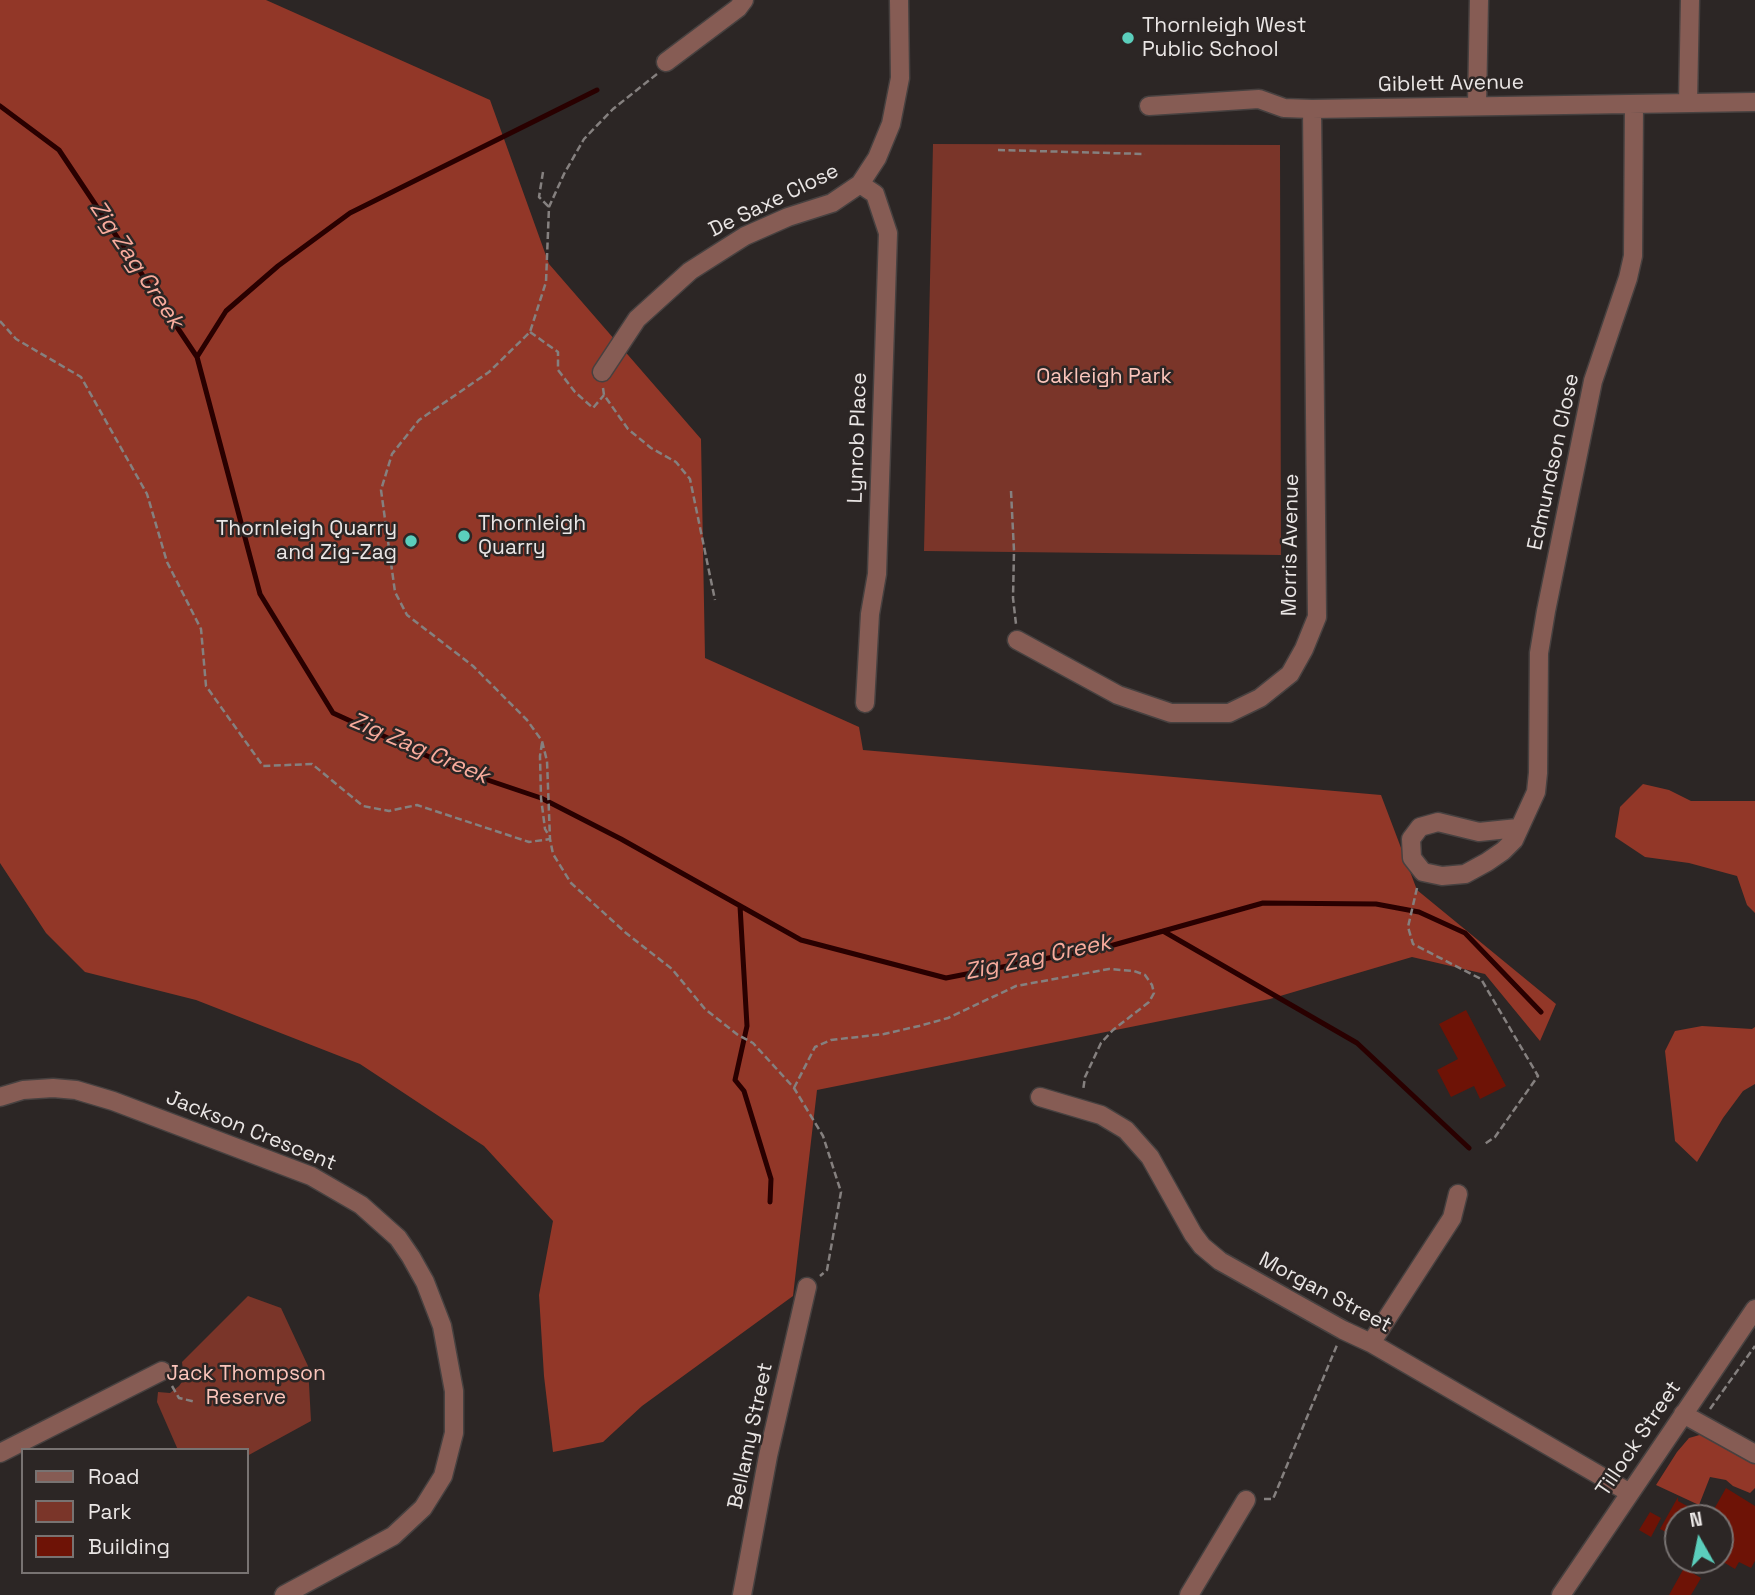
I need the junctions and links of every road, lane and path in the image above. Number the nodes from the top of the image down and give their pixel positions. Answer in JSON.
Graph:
{"nodes":[{"id":1,"x":744,"y":0,"type":"edge"},
{"id":2,"x":899,"y":0,"type":"edge"},
{"id":3,"x":1479,"y":0,"type":"edge"},
{"id":4,"x":1690,"y":0,"type":"edge"},
{"id":5,"x":666,"y":62,"type":"joint"},
{"id":6,"x":1755,"y":102,"type":"edge"},
{"id":7,"x":1688,"y":103,"type":"junction"},
{"id":8,"x":1477,"y":105,"type":"junction"},
{"id":9,"x":1634,"y":105,"type":"junction"},
{"id":10,"x":1149,"y":106,"type":"dead end"},
{"id":11,"x":1312,"y":109,"type":"junction"},
{"id":12,"x":998,"y":150,"type":"dead end"},
{"id":13,"x":1145,"y":154,"type":"dead end"},
{"id":14,"x":543,"y":172,"type":"dead end"},
{"id":15,"x":860,"y":184,"type":"junction"},
{"id":16,"x":549,"y":207,"type":"junction"},
{"id":17,"x":0,"y":321,"type":"edge"},
{"id":18,"x":530,"y":332,"type":"junction"},
{"id":19,"x":602,"y":372,"type":"joint"},
{"id":20,"x":604,"y":395,"type":"junction"},
{"id":21,"x":1011,"y":491,"type":"dead end"},
{"id":22,"x":715,"y":600,"type":"dead end"},
{"id":23,"x":1017,"y":640,"type":"joint"},
{"id":24,"x":865,"y":704,"type":"dead end"},
{"id":25,"x":542,"y":741,"type":"junction"},
{"id":26,"x":1518,"y":828,"type":"junction"},
{"id":27,"x":551,"y":839,"type":"junction"},
{"id":28,"x":1417,"y":890,"type":"dead end"},
{"id":29,"x":1085,"y":1077,"type":"dead end"},
{"id":30,"x":794,"y":1088,"type":"junction"},
{"id":31,"x":0,"y":1097,"type":"edge"},
{"id":32,"x":1040,"y":1097,"type":"dead end"},
{"id":33,"x":1483,"y":1144,"type":"dead end"},
{"id":34,"x":1458,"y":1194,"type":"dead end"},
{"id":35,"x":807,"y":1287,"type":"joint"},
{"id":36,"x":1755,"y":1309,"type":"edge"},
{"id":37,"x":1343,"y":1330,"type":"junction"},
{"id":38,"x":1371,"y":1342,"type":"junction"},
{"id":39,"x":162,"y":1371,"type":"dead end"},
{"id":40,"x":174,"y":1390,"type":"dead end"},
{"id":41,"x":196,"y":1402,"type":"dead end"},
{"id":42,"x":1683,"y":1414,"type":"junction"},
{"id":43,"x":0,"y":1452,"type":"edge"},
{"id":44,"x":1755,"y":1454,"type":"edge"},
{"id":45,"x":1630,"y":1493,"type":"junction"},
{"id":46,"x":1246,"y":1500,"type":"joint"},
{"id":47,"x":284,"y":1595,"type":"edge"},
{"id":48,"x":741,"y":1595,"type":"edge"},
{"id":49,"x":1188,"y":1595,"type":"edge"},
{"id":50,"x":1562,"y":1595,"type":"edge"}],
"edges":[{"from":1,"to":5,"type":"street"},
{"from":2,"to":15,"type":"street","name":"De Saxe Close"},
{"from":3,"to":8,"type":"street"},
{"from":4,"to":7,"type":"street"},
{"from":5,"to":16,"type":"path"},
{"from":6,"to":7,"type":"street","name":"Giblett Avenue"},
{"from":7,"to":9,"type":"street","name":"Giblett Avenue"},
{"from":8,"to":9,"type":"street","name":"Giblett Avenue"},
{"from":8,"to":11,"type":"street","name":"Giblett Avenue"},
{"from":9,"to":26,"type":"street","name":"Edmundson Close"},
{"from":10,"to":11,"type":"street","name":"Giblett Avenue"},
{"from":11,"to":23,"type":"street","name":"Morris Avenue"},
{"from":12,"to":13,"type":"path"},
{"from":14,"to":16,"type":"path"},
{"from":15,"to":19,"type":"street","name":"De Saxe Close"},
{"from":15,"to":24,"type":"street","name":"Lynrob Place"},
{"from":16,"to":18,"type":"path"},
{"from":17,"to":27,"type":"path"},
{"from":18,"to":20,"type":"path"},
{"from":18,"to":25,"type":"path"},
{"from":19,"to":20,"type":"path"},
{"from":20,"to":22,"type":"path"},
{"from":21,"to":23,"type":"path"},
{"from":25,"to":27,"type":"path"},
{"from":25,"to":27,"type":"path"},
{"from":26,"to":26,"type":"street","name":"Edmundson Close"},
{"from":27,"to":30,"type":"path"},
{"from":28,"to":33,"type":"path"},
{"from":29,"to":30,"type":"path"},
{"from":30,"to":35,"type":"path"},
{"from":31,"to":47,"type":"street","name":"Jackson Crescent"},
{"from":32,"to":37,"type":"street","name":"Morgan Street"},
{"from":34,"to":38,"type":"street"},
{"from":35,"to":48,"type":"street","name":"Bellamy Street"},
{"from":36,"to":42,"type":"street","name":"Tillock Street"},
{"from":37,"to":38,"type":"street","name":"Morgan Street"},
{"from":37,"to":46,"type":"path"},
{"from":38,"to":45,"type":"street","name":"Morgan Street"},
{"from":39,"to":43,"type":"street"},
{"from":40,"to":41,"type":"path"},
{"from":42,"to":44,"type":"street"},
{"from":42,"to":45,"type":"street","name":"Tillock Street"},
{"from":45,"to":50,"type":"street","name":"Tillock Street"},
{"from":46,"to":49,"type":"street"}]}
